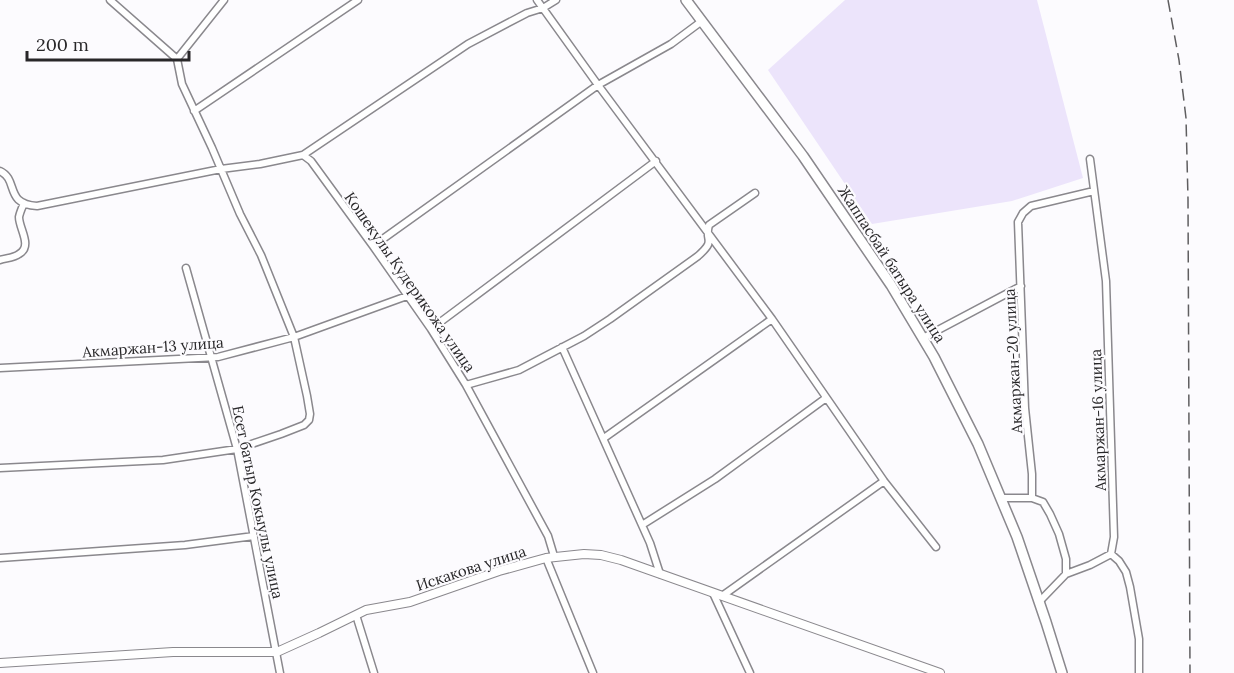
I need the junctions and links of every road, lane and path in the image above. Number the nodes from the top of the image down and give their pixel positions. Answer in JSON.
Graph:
{"nodes":[{"id":1,"x":110,"y":0,"type":"edge"},
{"id":2,"x":224,"y":0,"type":"edge"},
{"id":3,"x":358,"y":0,"type":"edge"},
{"id":4,"x":537,"y":0,"type":"edge"},
{"id":5,"x":556,"y":0,"type":"edge"},
{"id":6,"x":686,"y":0,"type":"edge"},
{"id":7,"x":543,"y":8,"type":"junction"},
{"id":8,"x":702,"y":21,"type":"junction"},
{"id":9,"x":177,"y":59,"type":"junction"},
{"id":10,"x":598,"y":85,"type":"junction"},
{"id":11,"x":194,"y":111,"type":"junction"},
{"id":12,"x":303,"y":155,"type":"junction"},
{"id":13,"x":1090,"y":159,"type":"dead end"},
{"id":14,"x":656,"y":161,"type":"junction"},
{"id":15,"x":220,"y":169,"type":"junction"},
{"id":16,"x":0,"y":171,"type":"edge"},
{"id":17,"x":1094,"y":191,"type":"junction"},
{"id":18,"x":755,"y":193,"type":"dead end"},
{"id":19,"x":24,"y":203,"type":"junction"},
{"id":20,"x":707,"y":232,"type":"junction"},
{"id":21,"x":373,"y":246,"type":"junction"},
{"id":22,"x":0,"y":260,"type":"edge"},
{"id":23,"x":186,"y":268,"type":"dead end"},
{"id":24,"x":1022,"y":286,"type":"junction"},
{"id":25,"x":407,"y":296,"type":"junction"},
{"id":26,"x":772,"y":319,"type":"junction"},
{"id":27,"x":431,"y":329,"type":"junction"},
{"id":28,"x":294,"y":337,"type":"junction"},
{"id":29,"x":923,"y":338,"type":"junction"},
{"id":30,"x":562,"y":347,"type":"junction"},
{"id":31,"x":211,"y":358,"type":"junction"},
{"id":32,"x":0,"y":368,"type":"edge"},
{"id":33,"x":466,"y":385,"type":"junction"},
{"id":34,"x":826,"y":398,"type":"junction"},
{"id":35,"x":604,"y":438,"type":"junction"},
{"id":36,"x":237,"y":448,"type":"junction"},
{"id":37,"x":0,"y":468,"type":"edge"},
{"id":38,"x":884,"y":481,"type":"junction"},
{"id":39,"x":1001,"y":498,"type":"junction"},
{"id":40,"x":1032,"y":498,"type":"junction"},
{"id":41,"x":642,"y":525,"type":"junction"},
{"id":42,"x":254,"y":536,"type":"junction"},
{"id":43,"x":936,"y":547,"type":"dead end"},
{"id":44,"x":1111,"y":554,"type":"junction"},
{"id":45,"x":550,"y":557,"type":"junction"},
{"id":46,"x":0,"y":558,"type":"edge"},
{"id":47,"x":660,"y":574,"type":"junction"},
{"id":48,"x":1066,"y":574,"type":"junction"},
{"id":49,"x":713,"y":593,"type":"junction"},
{"id":50,"x":722,"y":596,"type":"junction"},
{"id":51,"x":1039,"y":602,"type":"junction"},
{"id":52,"x":356,"y":615,"type":"junction"},
{"id":53,"x":277,"y":652,"type":"junction"},
{"id":54,"x":0,"y":663,"type":"edge"},
{"id":55,"x":929,"y":671,"type":"edge"},
{"id":56,"x":280,"y":673,"type":"edge"},
{"id":57,"x":374,"y":673,"type":"edge"},
{"id":58,"x":593,"y":673,"type":"edge"},
{"id":59,"x":750,"y":673,"type":"edge"},
{"id":60,"x":940,"y":673,"type":"edge"},
{"id":61,"x":1062,"y":673,"type":"edge"},
{"id":62,"x":1139,"y":673,"type":"edge"}],
"edges":[{"from":1,"to":9,"type":"street"},
{"from":2,"to":9,"type":"street"},
{"from":3,"to":11,"type":"street"},
{"from":4,"to":7,"type":"street"},
{"from":5,"to":7,"type":"street"},
{"from":6,"to":8,"type":"main road","name":"Жаппасбай батыра улица"},
{"from":7,"to":10,"type":"street"},
{"from":7,"to":12,"type":"street"},
{"from":8,"to":10,"type":"street"},
{"from":8,"to":29,"type":"main road","name":"Жаппасбай батыра улица"},
{"from":9,"to":11,"type":"street"},
{"from":10,"to":14,"type":"street"},
{"from":10,"to":21,"type":"street"},
{"from":11,"to":15,"type":"street"},
{"from":12,"to":15,"type":"street"},
{"from":12,"to":21,"type":"street","name":"Кошекулы Кудерикожа улица"},
{"from":13,"to":17,"type":"street","name":"Акмаржан-16 улица"},
{"from":14,"to":20,"type":"street"},
{"from":14,"to":27,"type":"street"},
{"from":15,"to":19,"type":"street"},
{"from":15,"to":28,"type":"street"},
{"from":16,"to":19,"type":"street"},
{"from":17,"to":24,"type":"street","name":"Акмаржан-20 улица"},
{"from":17,"to":44,"type":"street","name":"Акмаржан-16 улица"},
{"from":18,"to":20,"type":"street"},
{"from":19,"to":22,"type":"street"},
{"from":20,"to":26,"type":"street"},
{"from":20,"to":30,"type":"street"},
{"from":21,"to":25,"type":"street","name":"Кошекулы Кудерикожа улица"},
{"from":23,"to":31,"type":"street","name":"Есет батыр Кокыулы улица"},
{"from":24,"to":29,"type":"street"},
{"from":24,"to":40,"type":"street","name":"Акмаржан-20 улица"},
{"from":25,"to":27,"type":"street","name":"Кошекулы Кудерикожа улица"},
{"from":25,"to":28,"type":"street","name":"Акмаржан-13 улица"},
{"from":26,"to":34,"type":"street"},
{"from":26,"to":35,"type":"street"},
{"from":27,"to":33,"type":"street","name":"Кошекулы Кудерикожа улица"},
{"from":28,"to":31,"type":"street","name":"Акмаржан-13 улица"},
{"from":28,"to":36,"type":"street"},
{"from":29,"to":39,"type":"main road","name":"Жаппасбай батыра улица"},
{"from":30,"to":33,"type":"street"},
{"from":30,"to":35,"type":"street"},
{"from":31,"to":32,"type":"street","name":"Акмаржан-13 улица"},
{"from":31,"to":36,"type":"street","name":"Есет батыр Кокыулы улица"},
{"from":33,"to":45,"type":"street","name":"Кошекулы Кудерикожа улица"},
{"from":34,"to":38,"type":"street"},
{"from":34,"to":41,"type":"street"},
{"from":35,"to":41,"type":"street"},
{"from":36,"to":37,"type":"street"},
{"from":36,"to":42,"type":"street","name":"Есет батыр Кокыулы улица"},
{"from":38,"to":43,"type":"street"},
{"from":38,"to":50,"type":"street"},
{"from":39,"to":40,"type":"street"},
{"from":39,"to":51,"type":"main road","name":"Жаппасбай батыра улица"},
{"from":40,"to":48,"type":"street"},
{"from":41,"to":47,"type":"street"},
{"from":42,"to":46,"type":"street"},
{"from":42,"to":53,"type":"street","name":"Есет батыр Кокыулы улица"},
{"from":44,"to":48,"type":"street"},
{"from":44,"to":62,"type":"street"},
{"from":45,"to":47,"type":"street","name":"Искакова улица"},
{"from":45,"to":52,"type":"street","name":"Искакова улица"},
{"from":45,"to":58,"type":"street","name":"Кошекулы Кудерикожа улица"},
{"from":47,"to":49,"type":"street","name":"Искакова улица"},
{"from":48,"to":51,"type":"street"},
{"from":49,"to":50,"type":"street","name":"Искакова улица"},
{"from":49,"to":59,"type":"street"},
{"from":50,"to":55,"type":"street","name":"Искакова улица"},
{"from":51,"to":61,"type":"main road","name":"Жаппасбай батыра улица"},
{"from":52,"to":53,"type":"street","name":"Искакова улица"},
{"from":52,"to":57,"type":"street"},
{"from":53,"to":54,"type":"street","name":"Искакова улица"},
{"from":53,"to":56,"type":"street","name":"Есет батыр Кокыулы улица"},
{"from":55,"to":60,"type":"street","name":"Искакова улица"}]}
